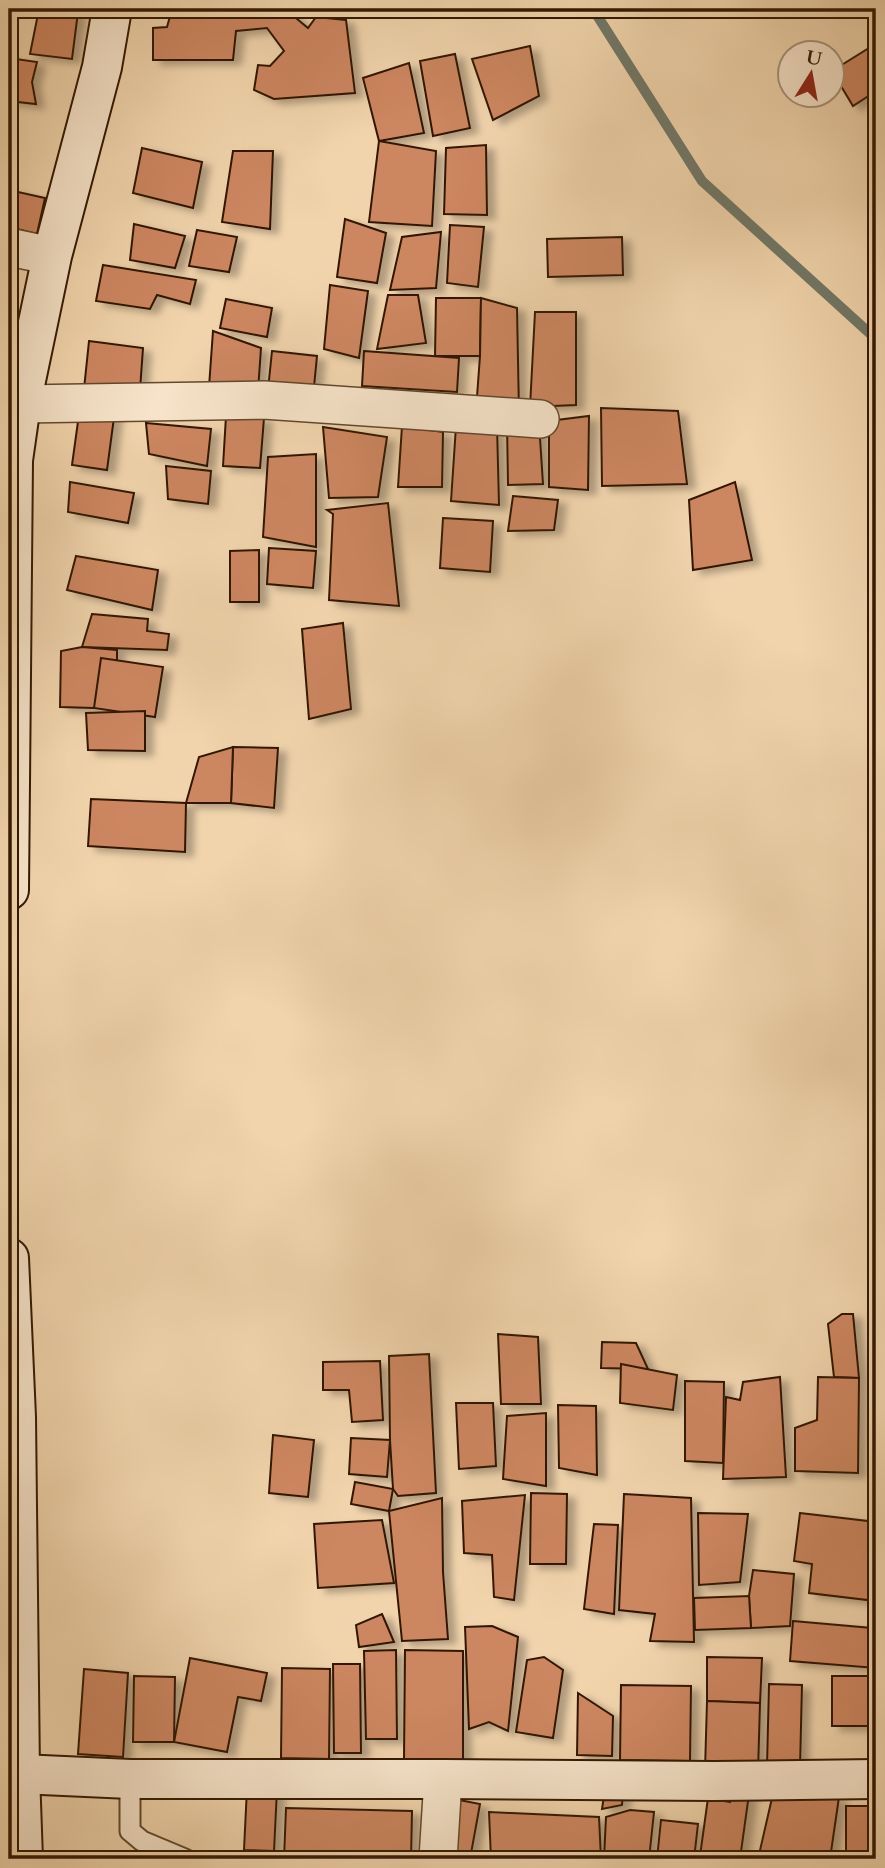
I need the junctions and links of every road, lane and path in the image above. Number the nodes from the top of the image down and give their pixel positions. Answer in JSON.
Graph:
{"nodes":[{"id":1,"x":112,"y":9,"type":"edge"},
{"id":2,"x":9,"y":247,"type":"edge"},
{"id":3,"x":52,"y":256,"type":"junction"},
{"id":4,"x":21,"y":404,"type":"junction"},
{"id":5,"x":540,"y":419,"type":"dead end"},
{"id":6,"x":9,"y":890,"type":"edge"},
{"id":7,"x":9,"y":1258,"type":"edge"},
{"id":8,"x":13,"y":1417,"type":"edge"},
{"id":9,"x":20,"y":1774,"type":"junction"},
{"id":10,"x":130,"y":1779,"type":"junction"},
{"id":11,"x":443,"y":1779,"type":"junction"},
{"id":12,"x":876,"y":1779,"type":"edge"},
{"id":13,"x":23,"y":1859,"type":"edge"},
{"id":14,"x":185,"y":1859,"type":"edge"},
{"id":15,"x":438,"y":1859,"type":"edge"}],
"edges":[{"from":1,"to":3,"type":"street"},
{"from":2,"to":3,"type":"street"},
{"from":3,"to":4,"type":"street"},
{"from":4,"to":5,"type":"street"},
{"from":4,"to":6,"type":"street"},
{"from":7,"to":8,"type":"street"},
{"from":8,"to":9,"type":"street"},
{"from":9,"to":10,"type":"street"},
{"from":9,"to":13,"type":"street"},
{"from":10,"to":11,"type":"street"},
{"from":10,"to":14,"type":"lane"},
{"from":11,"to":12,"type":"street"},
{"from":11,"to":15,"type":"street"}]}
